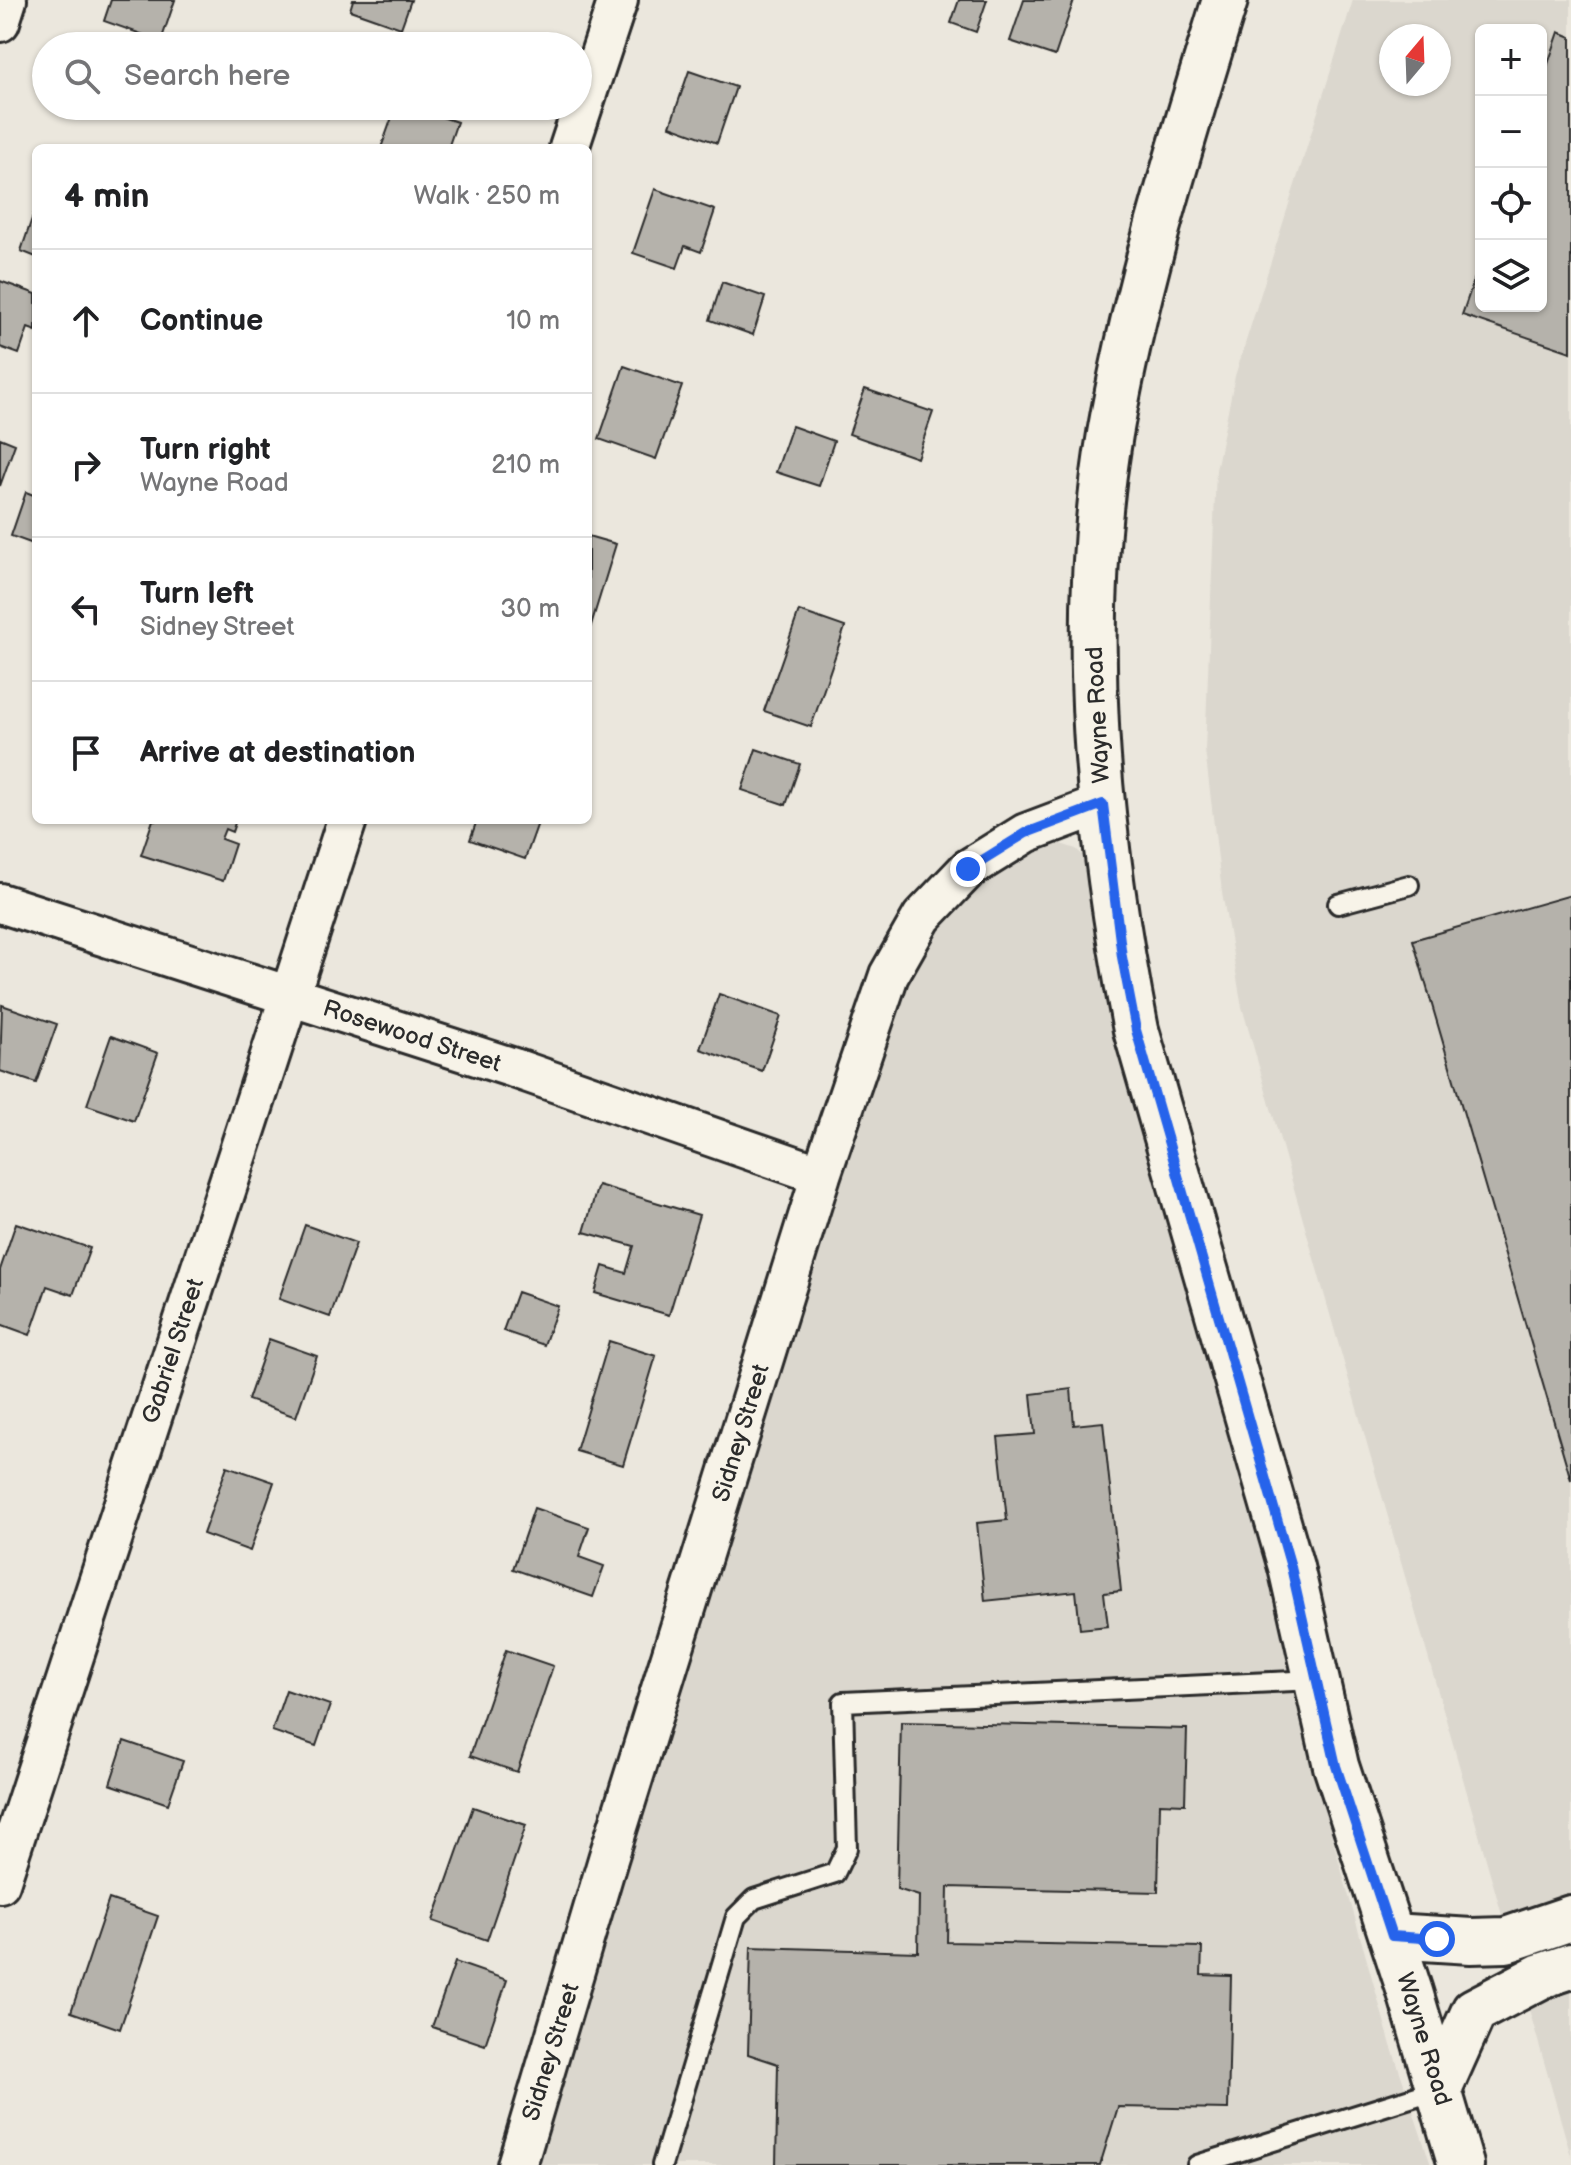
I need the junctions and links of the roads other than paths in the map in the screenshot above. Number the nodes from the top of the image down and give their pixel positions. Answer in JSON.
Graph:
{"nodes":[{"id":1,"x":7,"y":0,"type":"edge"},
{"id":2,"x":618,"y":0,"type":"edge"},
{"id":3,"x":1225,"y":0,"type":"edge"},
{"id":4,"x":0,"y":22,"type":"edge"},
{"id":5,"x":592,"y":79,"type":"edge"},
{"id":6,"x":578,"y":120,"type":"edge"},
{"id":7,"x":570,"y":144,"type":"edge"},
{"id":8,"x":1103,"y":804,"type":"junction"},
{"id":9,"x":346,"y":824,"type":"edge"},
{"id":10,"x":1409,"y":885,"type":"dead end"},
{"id":11,"x":0,"y":903,"type":"edge"},
{"id":12,"x":1338,"y":904,"type":"dead end"},
{"id":13,"x":289,"y":997,"type":"junction"},
{"id":14,"x":821,"y":1175,"type":"junction"},
{"id":15,"x":1317,"y":1680,"type":"junction"},
{"id":16,"x":0,"y":1883,"type":"edge"},
{"id":17,"x":1571,"y":1918,"type":"edge"},
{"id":18,"x":1392,"y":1936,"type":"junction"},
{"id":19,"x":1571,"y":1966,"type":"edge"},
{"id":20,"x":1439,"y":2089,"type":"junction"},
{"id":21,"x":517,"y":2165,"type":"edge"},
{"id":22,"x":662,"y":2165,"type":"edge"},
{"id":23,"x":1197,"y":2165,"type":"edge"},
{"id":24,"x":1461,"y":2165,"type":"edge"}],
"edges":[{"from":1,"to":4,"type":"street"},
{"from":2,"to":5,"type":"street"},
{"from":3,"to":8,"type":"main road","name":"Wayne Road"},
{"from":6,"to":7,"type":"street"},
{"from":8,"to":14,"type":"street","name":"Sidney Street"},
{"from":8,"to":15,"type":"main road","name":"Wayne Road"},
{"from":9,"to":13,"type":"street","name":"Gabriel Street"},
{"from":10,"to":12,"type":"lane"},
{"from":11,"to":13,"type":"street","name":"Rosewood Street"},
{"from":13,"to":14,"type":"street","name":"Rosewood Street"},
{"from":13,"to":16,"type":"street","name":"Gabriel Street"},
{"from":14,"to":21,"type":"street","name":"Sidney Street"},
{"from":15,"to":18,"type":"main road","name":"Wayne Road"},
{"from":15,"to":22,"type":"lane"},
{"from":17,"to":18,"type":"main road"},
{"from":18,"to":20,"type":"main road","name":"Wayne Road"},
{"from":19,"to":20,"type":"main road"},
{"from":20,"to":23,"type":"lane"},
{"from":20,"to":24,"type":"main road","name":"Wayne Road"}]}
